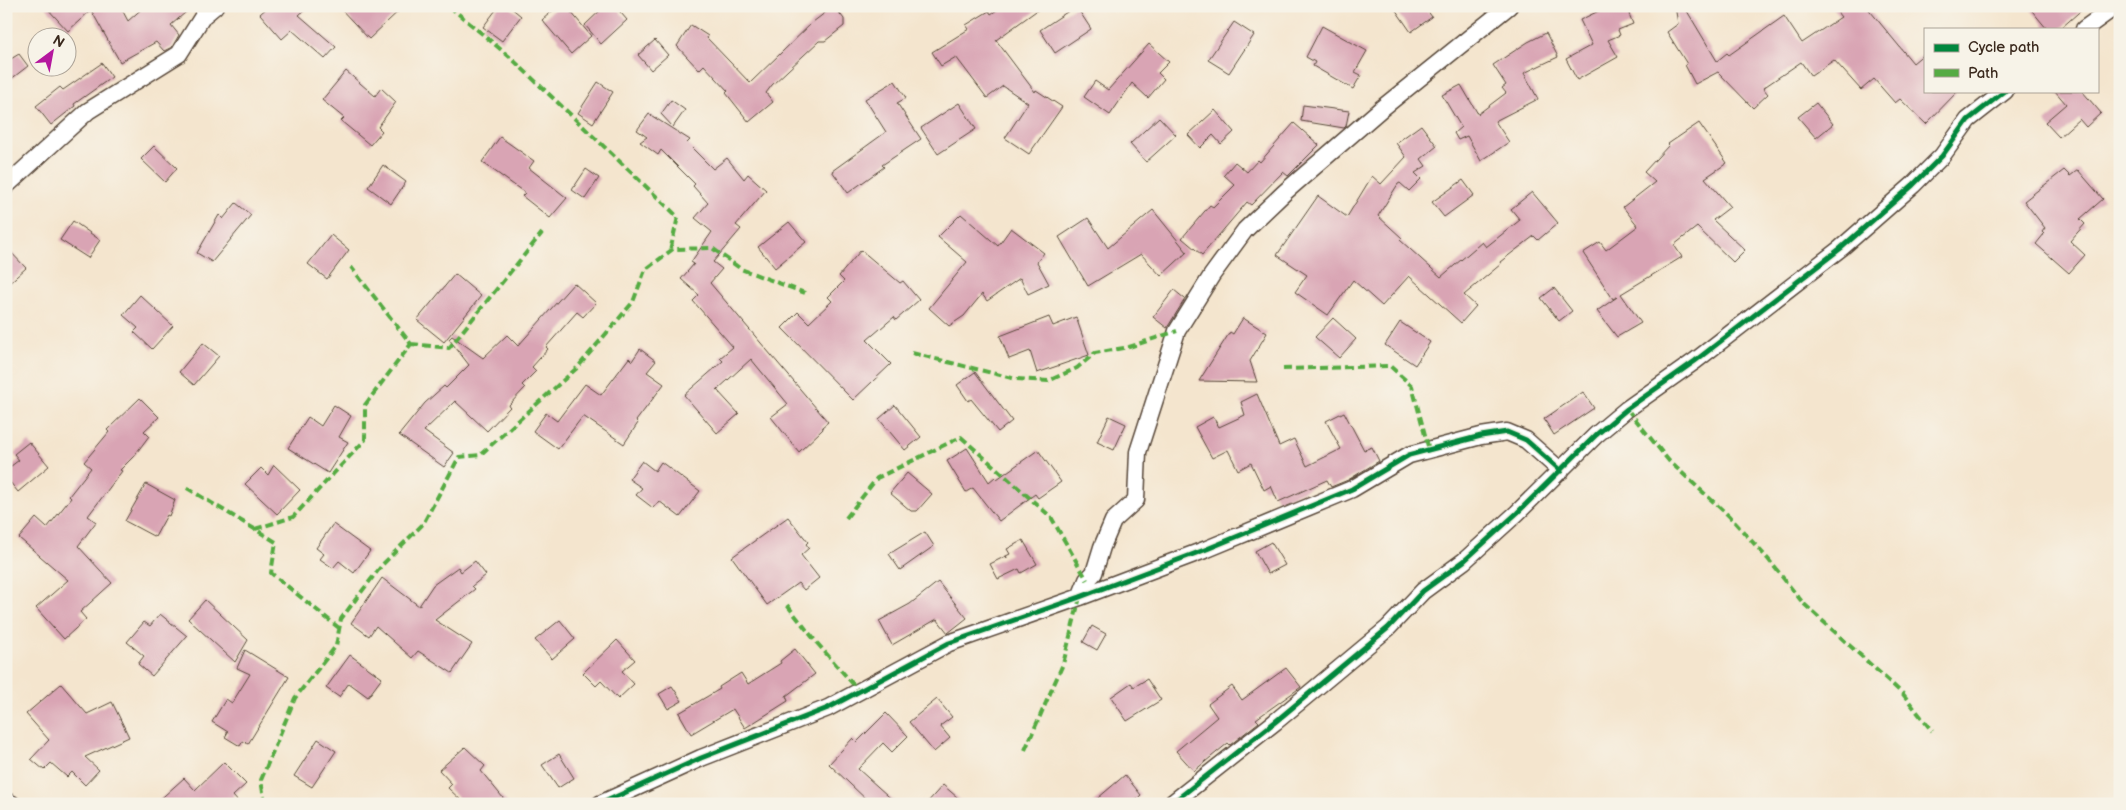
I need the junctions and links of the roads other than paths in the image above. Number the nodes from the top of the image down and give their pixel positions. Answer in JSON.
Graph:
{"nodes":[{"id":1,"x":215,"y":6,"type":"edge"},
{"id":2,"x":1509,"y":6,"type":"edge"},
{"id":3,"x":2116,"y":6,"type":"edge"},
{"id":4,"x":2085,"y":28,"type":"edge"},
{"id":5,"x":2005,"y":92,"type":"edge"},
{"id":6,"x":6,"y":186,"type":"edge"},
{"id":7,"x":1561,"y":471,"type":"junction"},
{"id":8,"x":1080,"y":597,"type":"junction"},
{"id":9,"x":6,"y":801,"type":"edge"},
{"id":10,"x":12,"y":804,"type":"edge"},
{"id":11,"x":600,"y":804,"type":"edge"},
{"id":12,"x":1171,"y":804,"type":"edge"}],
"edges":[{"from":1,"to":6,"type":"street"},
{"from":2,"to":8,"type":"street"},
{"from":3,"to":4,"type":"street"},
{"from":5,"to":7,"type":"street"},
{"from":7,"to":8,"type":"street"},
{"from":7,"to":12,"type":"street"},
{"from":8,"to":11,"type":"street"},
{"from":9,"to":10,"type":"street"}]}
